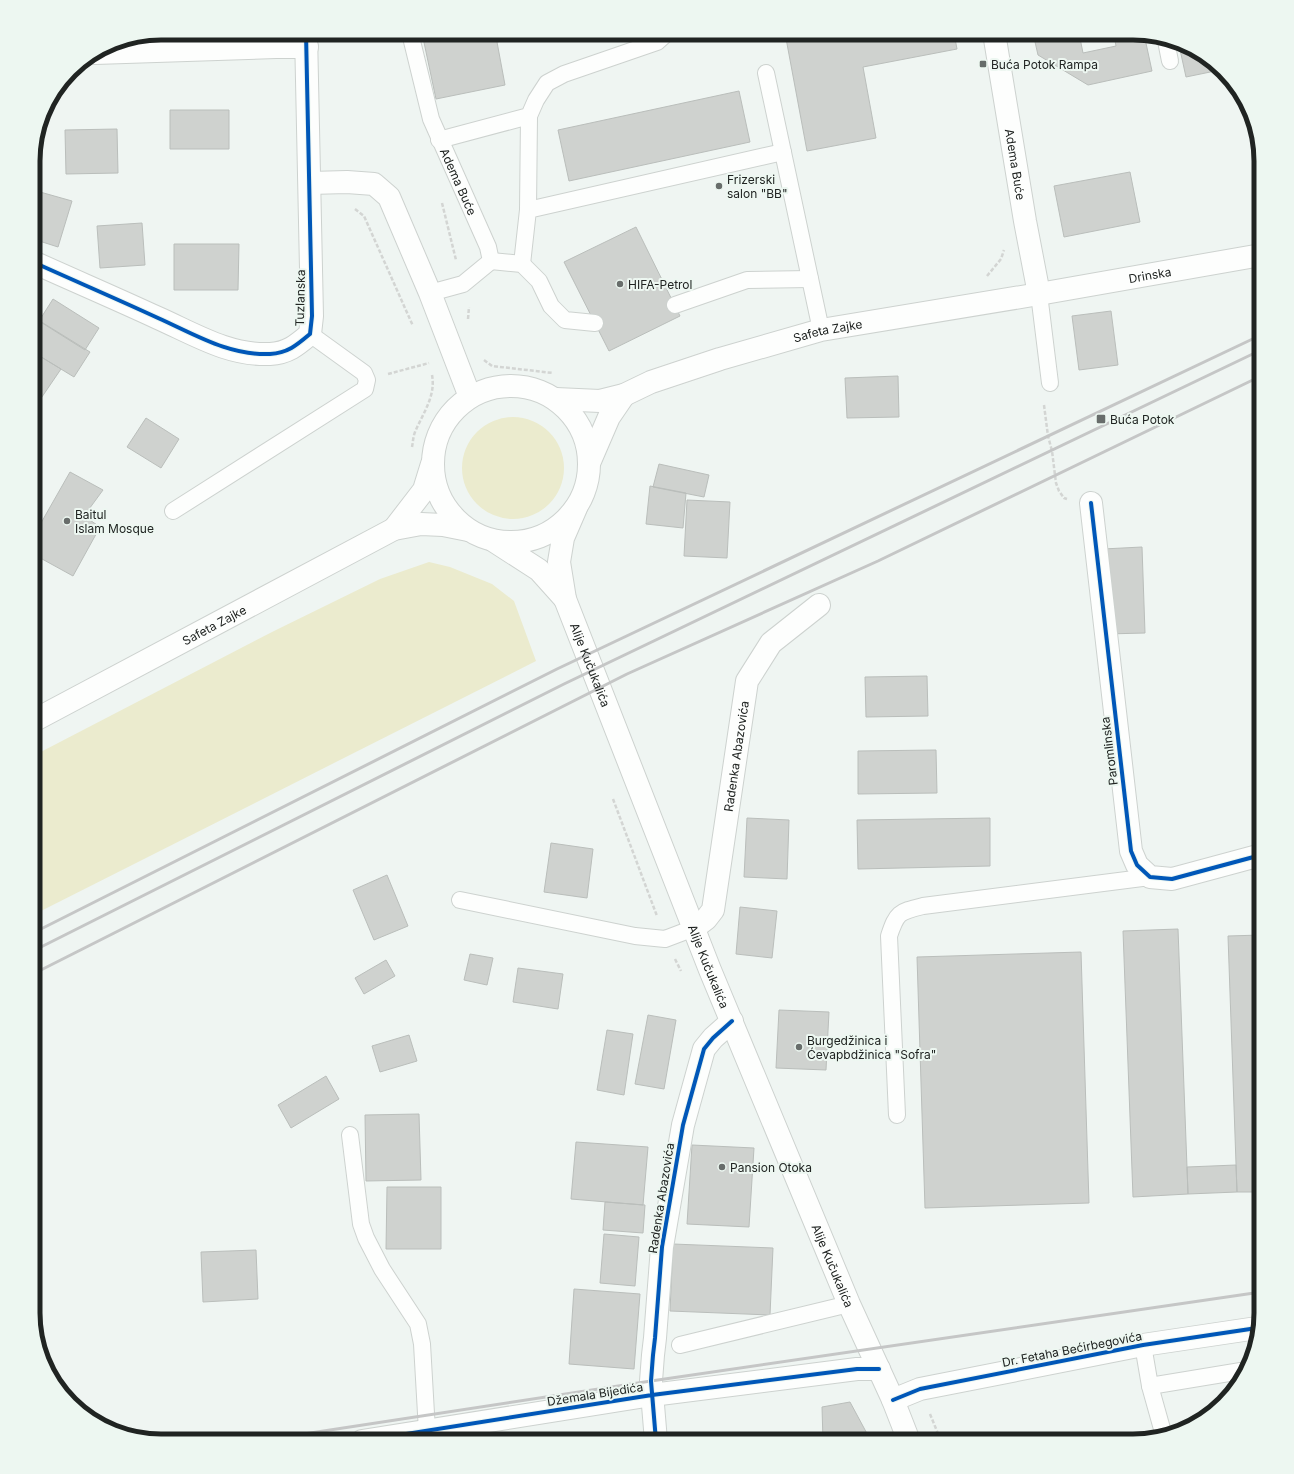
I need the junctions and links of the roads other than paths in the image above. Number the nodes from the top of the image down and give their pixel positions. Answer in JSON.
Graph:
{"nodes":[{"id":1,"x":306,"y":40,"type":"edge"},
{"id":2,"x":412,"y":40,"type":"edge"},
{"id":3,"x":659,"y":40,"type":"edge"},
{"id":4,"x":995,"y":40,"type":"edge"},
{"id":5,"x":1167,"y":45,"type":"edge"},
{"id":6,"x":109,"y":53,"type":"edge"},
{"id":7,"x":1170,"y":61,"type":"dead end"},
{"id":8,"x":766,"y":73,"type":"dead end"},
{"id":9,"x":530,"y":116,"type":"junction"},
{"id":10,"x":439,"y":140,"type":"junction"},
{"id":11,"x":783,"y":152,"type":"junction"},
{"id":12,"x":310,"y":183,"type":"junction"},
{"id":13,"x":528,"y":210,"type":"junction"},
{"id":14,"x":1254,"y":256,"type":"edge"},
{"id":15,"x":491,"y":261,"type":"junction"},
{"id":16,"x":522,"y":264,"type":"junction"},
{"id":17,"x":40,"y":265,"type":"edge"},
{"id":18,"x":810,"y":279,"type":"junction"},
{"id":19,"x":430,"y":293,"type":"junction"},
{"id":20,"x":1039,"y":294,"type":"junction"},
{"id":21,"x":675,"y":305,"type":"dead end"},
{"id":22,"x":595,"y":323,"type":"dead end"},
{"id":23,"x":821,"y":330,"type":"junction"},
{"id":24,"x":310,"y":334,"type":"junction"},
{"id":25,"x":1050,"y":383,"type":"road end"},
{"id":26,"x":624,"y":394,"type":"junction"},
{"id":27,"x":470,"y":397,"type":"junction"},
{"id":28,"x":556,"y":399,"type":"junction"},
{"id":29,"x":590,"y":461,"type":"junction"},
{"id":30,"x":432,"y":462,"type":"junction"},
{"id":31,"x":1091,"y":503,"type":"road end"},
{"id":32,"x":576,"y":508,"type":"junction"},
{"id":33,"x":173,"y":511,"type":"dead end"},
{"id":34,"x":394,"y":529,"type":"junction"},
{"id":35,"x":468,"y":530,"type":"junction"},
{"id":36,"x":493,"y":540,"type":"junction"},
{"id":37,"x":565,"y":599,"type":"junction"},
{"id":38,"x":820,"y":605,"type":"dead end"},
{"id":39,"x":40,"y":717,"type":"edge"},
{"id":40,"x":1254,"y":857,"type":"edge"},
{"id":41,"x":1150,"y":877,"type":"junction"},
{"id":42,"x":460,"y":900,"type":"dead end"},
{"id":43,"x":694,"y":928,"type":"junction"},
{"id":44,"x":732,"y":1021,"type":"junction"},
{"id":45,"x":897,"y":1115,"type":"dead end"},
{"id":46,"x":350,"y":1135,"type":"dead end"},
{"id":47,"x":849,"y":1304,"type":"junction"},
{"id":48,"x":1253,"y":1329,"type":"edge"},
{"id":49,"x":680,"y":1345,"type":"dead end"},
{"id":50,"x":1143,"y":1345,"type":"junction"},
{"id":51,"x":879,"y":1370,"type":"junction"},
{"id":52,"x":1239,"y":1371,"type":"edge"},
{"id":53,"x":1150,"y":1386,"type":"junction"},
{"id":54,"x":652,"y":1395,"type":"junction"},
{"id":55,"x":893,"y":1400,"type":"junction"},
{"id":56,"x":1162,"y":1430,"type":"edge"},
{"id":57,"x":427,"y":1431,"type":"junction"},
{"id":58,"x":408,"y":1434,"type":"edge"},
{"id":59,"x":655,"y":1434,"type":"edge"},
{"id":60,"x":906,"y":1434,"type":"edge"}],
"edges":[{"from":1,"to":6,"type":"street","name":"Tuzlanska"},
{"from":1,"to":12,"type":"street","name":"Tuzlanska"},
{"from":2,"to":10,"type":"lane","name":"Adema Buće"},
{"from":3,"to":9,"type":"lane"},
{"from":4,"to":20,"type":"street","name":"Adema Buće"},
{"from":5,"to":7,"type":"lane"},
{"from":8,"to":11,"type":"lane"},
{"from":9,"to":10,"type":"lane"},
{"from":9,"to":13,"type":"lane"},
{"from":10,"to":15,"type":"lane","name":"Adema Buće"},
{"from":11,"to":13,"type":"lane"},
{"from":11,"to":18,"type":"lane"},
{"from":12,"to":19,"type":"street"},
{"from":12,"to":24,"type":"street","name":"Tuzlanska"},
{"from":13,"to":16,"type":"lane"},
{"from":14,"to":20,"type":"street","name":"Drinska"},
{"from":15,"to":16,"type":"lane"},
{"from":15,"to":19,"type":"lane"},
{"from":16,"to":22,"type":"lane"},
{"from":17,"to":24,"type":"street","name":"Tuzlanska"},
{"from":18,"to":21,"type":"lane"},
{"from":18,"to":23,"type":"lane"},
{"from":19,"to":27,"type":"street"},
{"from":20,"to":23,"type":"street","name":"Safeta Zajke"},
{"from":20,"to":25,"type":"lane"},
{"from":23,"to":26,"type":"street","name":"Safeta Zajke"},
{"from":24,"to":33,"type":"lane"},
{"from":26,"to":28,"type":"street","name":"Safeta Zajke"},
{"from":26,"to":29,"type":"street"},
{"from":27,"to":28,"type":"street","name":"Safeta Zajke"},
{"from":27,"to":30,"type":"street","name":"Safeta Zajke"},
{"from":28,"to":29,"type":"street"},
{"from":29,"to":32,"type":"street"},
{"from":30,"to":34,"type":"street","name":"Safeta Zajke"},
{"from":30,"to":35,"type":"street"},
{"from":31,"to":41,"type":"street","name":"Paromlinska"},
{"from":32,"to":36,"type":"street"},
{"from":32,"to":37,"type":"street","name":"Alije Kučukalića"},
{"from":34,"to":35,"type":"street","name":"Safeta Zajke"},
{"from":34,"to":39,"type":"street","name":"Safeta Zajke"},
{"from":35,"to":36,"type":"street"},
{"from":36,"to":37,"type":"street","name":"Alije Kučukalića"},
{"from":37,"to":43,"type":"street","name":"Alije Kučukalića"},
{"from":38,"to":43,"type":"street","name":"Radenka Abazovića"},
{"from":40,"to":41,"type":"street"},
{"from":41,"to":45,"type":"lane"},
{"from":42,"to":43,"type":"lane"},
{"from":43,"to":44,"type":"street","name":"Alije Kučukalića"},
{"from":44,"to":47,"type":"street","name":"Alije Kučukalića"},
{"from":44,"to":54,"type":"street","name":"Radenka Abazovića"},
{"from":46,"to":57,"type":"lane"},
{"from":47,"to":49,"type":"lane"},
{"from":47,"to":51,"type":"street","name":"Alije Kučukalića"},
{"from":48,"to":50,"type":"street","name":"Dr. Fetaha Bećirbegovića"},
{"from":50,"to":53,"type":"lane"},
{"from":50,"to":55,"type":"street","name":"Dr. Fetaha Bećirbegovića"},
{"from":51,"to":54,"type":"street","name":"Džemala Bijedića"},
{"from":51,"to":55,"type":"street","name":"Alije Kučukalića"},
{"from":52,"to":53,"type":"lane"},
{"from":53,"to":56,"type":"lane"},
{"from":54,"to":57,"type":"street","name":"Džemala Bijedića"},
{"from":54,"to":59,"type":"street","name":"Radenka Abazovića"},
{"from":55,"to":60,"type":"street","name":"Alije Kučukalića"},
{"from":57,"to":58,"type":"street","name":"Džemala Bijedića"}]}
